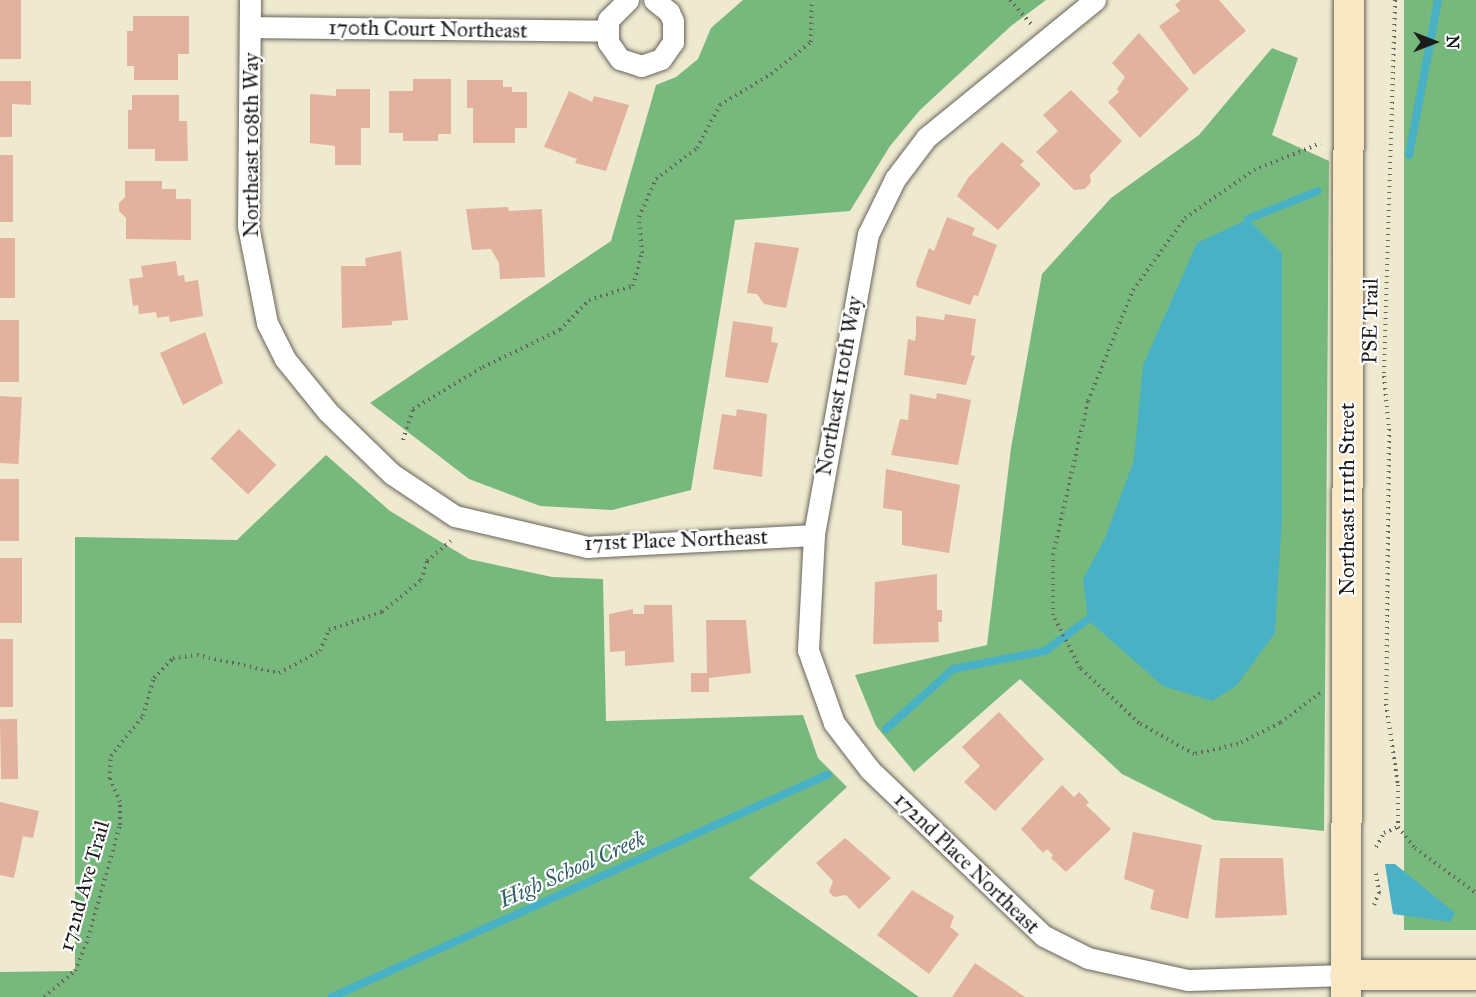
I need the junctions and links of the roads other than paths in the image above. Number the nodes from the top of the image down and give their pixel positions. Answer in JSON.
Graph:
{"nodes":[{"id":1,"x":250,"y":0,"type":"edge"},
{"id":2,"x":627,"y":0,"type":"edge"},
{"id":3,"x":654,"y":0,"type":"edge"},
{"id":4,"x":1095,"y":0,"type":"edge"},
{"id":5,"x":1349,"y":0,"type":"edge"},
{"id":6,"x":250,"y":27,"type":"junction"},
{"id":7,"x":606,"y":31,"type":"junction"},
{"id":8,"x":328,"y":412,"type":"joint"},
{"id":9,"x":814,"y":535,"type":"junction"},
{"id":10,"x":808,"y":650,"type":"joint"},
{"id":11,"x":1476,"y":975,"type":"edge"},
{"id":12,"x":1345,"y":986,"type":"edge"}],
"edges":[{"from":1,"to":6,"type":"street","name":"Northeast 108th Way"},
{"from":2,"to":7,"type":"street"},
{"from":3,"to":7,"type":"street"},
{"from":4,"to":9,"type":"street","name":"Northeast 110th Way"},
{"from":5,"to":12,"type":"street","name":"Northeast 111th Street"},
{"from":6,"to":7,"type":"street","name":"170th Court Northeast"},
{"from":6,"to":8,"type":"street","name":"Northeast 108th Way"},
{"from":8,"to":9,"type":"street","name":"171st Place Northeast"},
{"from":9,"to":10,"type":"street","name":"Northeast 110th Way"},
{"from":10,"to":12,"type":"street","name":"172nd Place Northeast"},
{"from":11,"to":12,"type":"street"}]}
